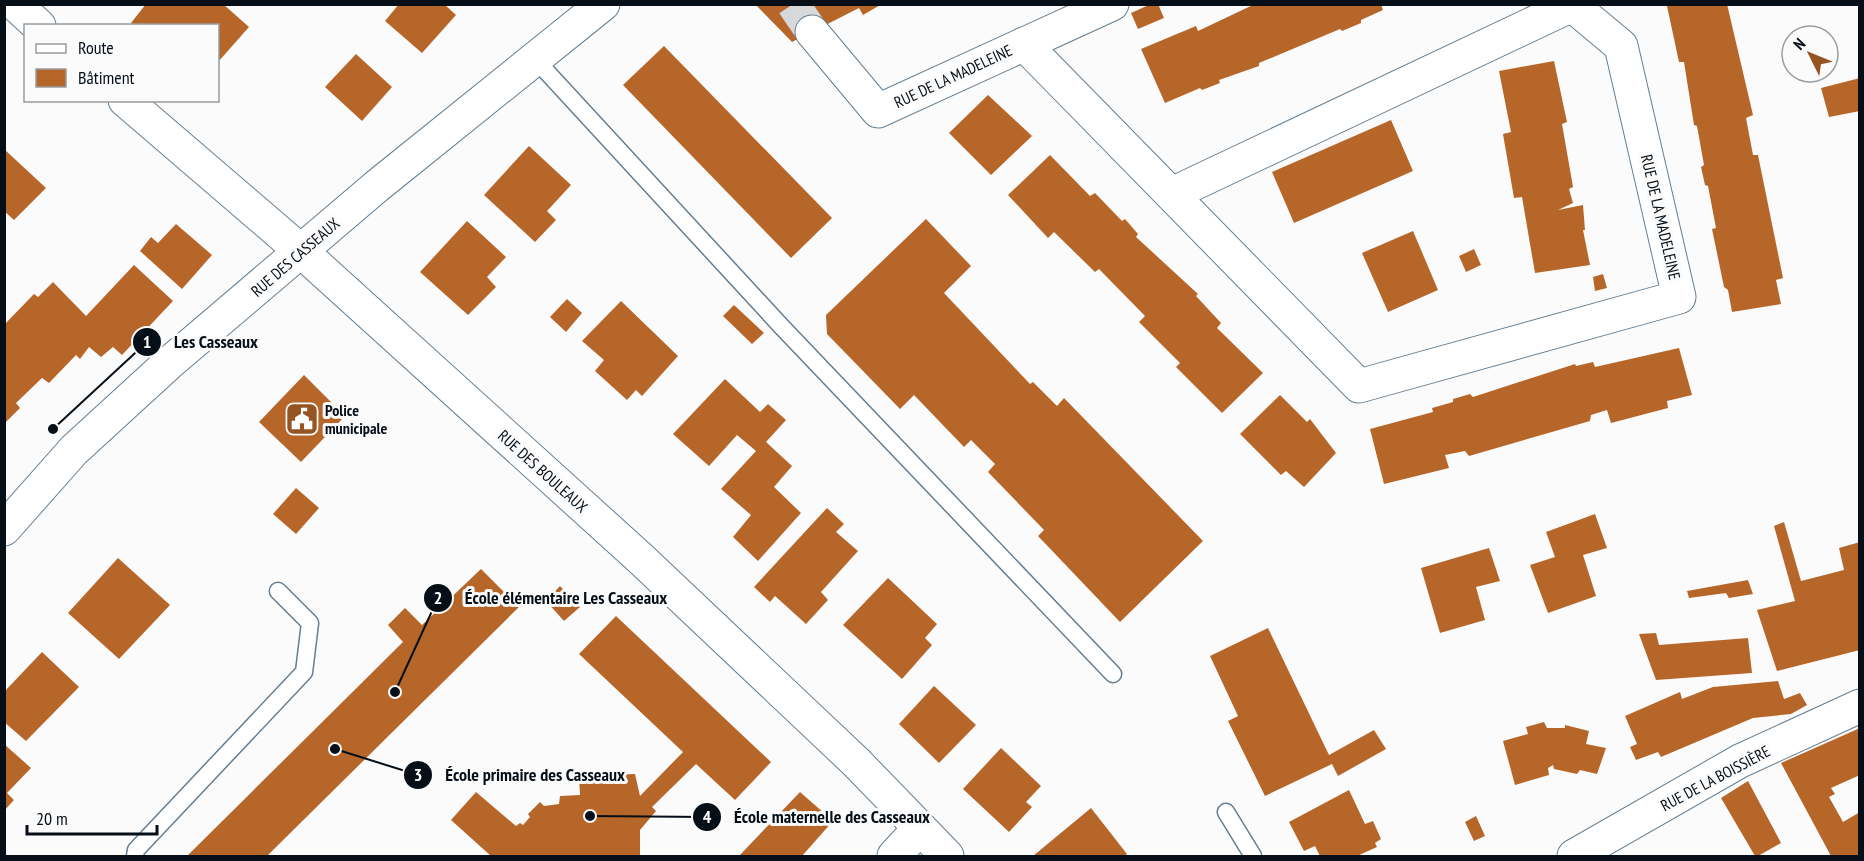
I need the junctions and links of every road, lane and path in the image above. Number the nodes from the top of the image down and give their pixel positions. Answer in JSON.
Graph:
{"nodes":[{"id":1,"x":15,"y":4,"type":"edge"},
{"id":2,"x":603,"y":4,"type":"edge"},
{"id":3,"x":1112,"y":4,"type":"edge"},
{"id":4,"x":37,"y":24,"type":"edge"},
{"id":5,"x":812,"y":32,"type":"tunnel mouth"},
{"id":6,"x":1024,"y":44,"type":"junction"},
{"id":7,"x":534,"y":58,"type":"junction"},
{"id":8,"x":127,"y":102,"type":"edge"},
{"id":9,"x":1172,"y":194,"type":"junction"},
{"id":10,"x":302,"y":252,"type":"junction"},
{"id":11,"x":4,"y":529,"type":"edge"},
{"id":12,"x":278,"y":591,"type":"dead end"},
{"id":13,"x":1113,"y":674,"type":"dead end"},
{"id":14,"x":1860,"y":706,"type":"edge"},
{"id":15,"x":1226,"y":812,"type":"dead end"},
{"id":16,"x":921,"y":828,"type":"junction"},
{"id":17,"x":135,"y":856,"type":"edge"},
{"id":18,"x":894,"y":856,"type":"edge"},
{"id":19,"x":947,"y":856,"type":"edge"},
{"id":20,"x":1253,"y":856,"type":"edge"},
{"id":21,"x":1574,"y":856,"type":"edge"}],
"edges":[{"from":1,"to":4,"type":"street"},
{"from":2,"to":7,"type":"street","name":"RUE DES CASSEAUX"},
{"from":3,"to":6,"type":"street","name":"RUE DE LA MADELEINE"},
{"from":5,"to":6,"type":"street","name":"RUE DE LA MADELEINE"},
{"from":6,"to":9,"type":"street","name":"RUE DE LA MADELEINE"},
{"from":7,"to":10,"type":"street","name":"RUE DES CASSEAUX"},
{"from":7,"to":13,"type":"lane"},
{"from":8,"to":10,"type":"street","name":"RUE DES BOULEAUX"},
{"from":9,"to":9,"type":"street","name":"RUE DE LA MADELEINE"},
{"from":10,"to":11,"type":"street","name":"RUE DES CASSEAUX"},
{"from":10,"to":16,"type":"street","name":"RUE DES BOULEAUX"},
{"from":12,"to":17,"type":"lane"},
{"from":14,"to":21,"type":"street","name":"RUE DE LA BOISSIÈRE"},
{"from":15,"to":20,"type":"lane"},
{"from":16,"to":18,"type":"street"},
{"from":16,"to":19,"type":"street","name":"RUE DES BOULEAUX"}]}
